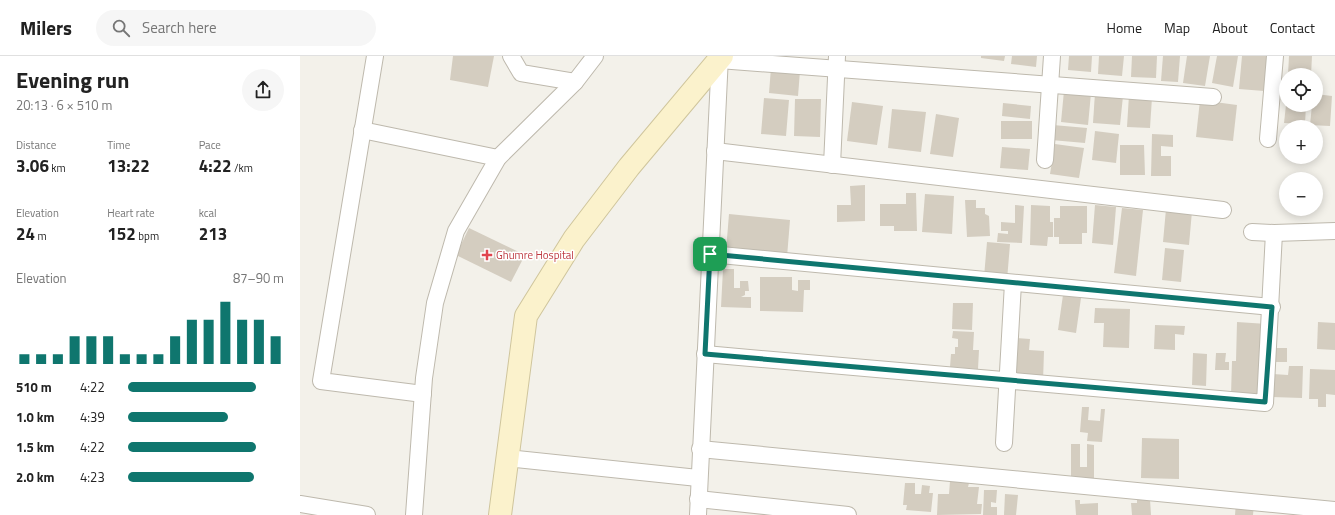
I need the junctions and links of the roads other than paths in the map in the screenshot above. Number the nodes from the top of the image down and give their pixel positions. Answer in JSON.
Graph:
{"nodes":[{"id":1,"x":375,"y":56,"type":"edge"},
{"id":2,"x":511,"y":56,"type":"edge"},
{"id":3,"x":595,"y":56,"type":"edge"},
{"id":4,"x":1052,"y":56,"type":"edge"},
{"id":5,"x":1275,"y":56,"type":"edge"},
{"id":6,"x":720,"y":57,"type":"edge"},
{"id":7,"x":837,"y":62,"type":"edge"},
{"id":8,"x":575,"y":82,"type":"junction"},
{"id":9,"x":1050,"y":85,"type":"junction"},
{"id":10,"x":1213,"y":97,"type":"dead end"},
{"id":11,"x":362,"y":130,"type":"junction"},
{"id":12,"x":1268,"y":139,"type":"dead end"},
{"id":13,"x":715,"y":151,"type":"junction"},
{"id":14,"x":498,"y":158,"type":"junction"},
{"id":15,"x":1045,"y":160,"type":"dead end"},
{"id":16,"x":832,"y":165,"type":"junction"},
{"id":17,"x":1223,"y":210,"type":"dead end"},
{"id":18,"x":1335,"y":231,"type":"edge"},
{"id":19,"x":1252,"y":232,"type":"dead end"},
{"id":20,"x":1274,"y":233,"type":"junction"},
{"id":21,"x":710,"y":254,"type":"junction"},
{"id":22,"x":1014,"y":283,"type":"junction"},
{"id":23,"x":1272,"y":307,"type":"junction"},
{"id":24,"x":705,"y":354,"type":"junction"},
{"id":25,"x":1008,"y":380,"type":"junction"},
{"id":26,"x":423,"y":394,"type":"junction"},
{"id":27,"x":1004,"y":443,"type":"dead end"},
{"id":28,"x":700,"y":449,"type":"junction"},
{"id":29,"x":507,"y":458,"type":"junction"},
{"id":30,"x":698,"y":478,"type":"junction"},
{"id":31,"x":698,"y":499,"type":"junction"},
{"id":32,"x":300,"y":504,"type":"edge"},
{"id":33,"x":1335,"y":510,"type":"edge"},
{"id":34,"x":367,"y":515,"type":"edge"},
{"id":35,"x":414,"y":515,"type":"edge"},
{"id":36,"x":500,"y":515,"type":"edge"},
{"id":37,"x":698,"y":515,"type":"edge"},
{"id":38,"x":848,"y":515,"type":"edge"}],
"edges":[{"from":1,"to":11,"type":"street"},
{"from":2,"to":8,"type":"street"},
{"from":3,"to":8,"type":"street"},
{"from":4,"to":9,"type":"street"},
{"from":5,"to":12,"type":"street"},
{"from":6,"to":7,"type":"street"},
{"from":6,"to":13,"type":"street"},
{"from":6,"to":29,"type":"street"},
{"from":7,"to":9,"type":"street"},
{"from":7,"to":16,"type":"street"},
{"from":8,"to":14,"type":"street"},
{"from":9,"to":10,"type":"street"},
{"from":9,"to":15,"type":"street"},
{"from":11,"to":14,"type":"street"},
{"from":11,"to":26,"type":"street"},
{"from":13,"to":16,"type":"street"},
{"from":13,"to":21,"type":"street"},
{"from":14,"to":26,"type":"street"},
{"from":16,"to":17,"type":"street"},
{"from":18,"to":20,"type":"street"},
{"from":19,"to":20,"type":"street"},
{"from":20,"to":23,"type":"street"},
{"from":21,"to":22,"type":"street"},
{"from":21,"to":24,"type":"street"},
{"from":22,"to":23,"type":"street"},
{"from":22,"to":25,"type":"street"},
{"from":23,"to":25,"type":"street"},
{"from":24,"to":25,"type":"street"},
{"from":24,"to":28,"type":"street"},
{"from":25,"to":27,"type":"street"},
{"from":26,"to":35,"type":"street"},
{"from":28,"to":30,"type":"street"},
{"from":28,"to":33,"type":"street"},
{"from":29,"to":30,"type":"street"},
{"from":29,"to":36,"type":"street"},
{"from":30,"to":31,"type":"street"},
{"from":31,"to":37,"type":"street"},
{"from":31,"to":38,"type":"street"},
{"from":32,"to":34,"type":"street"}]}
